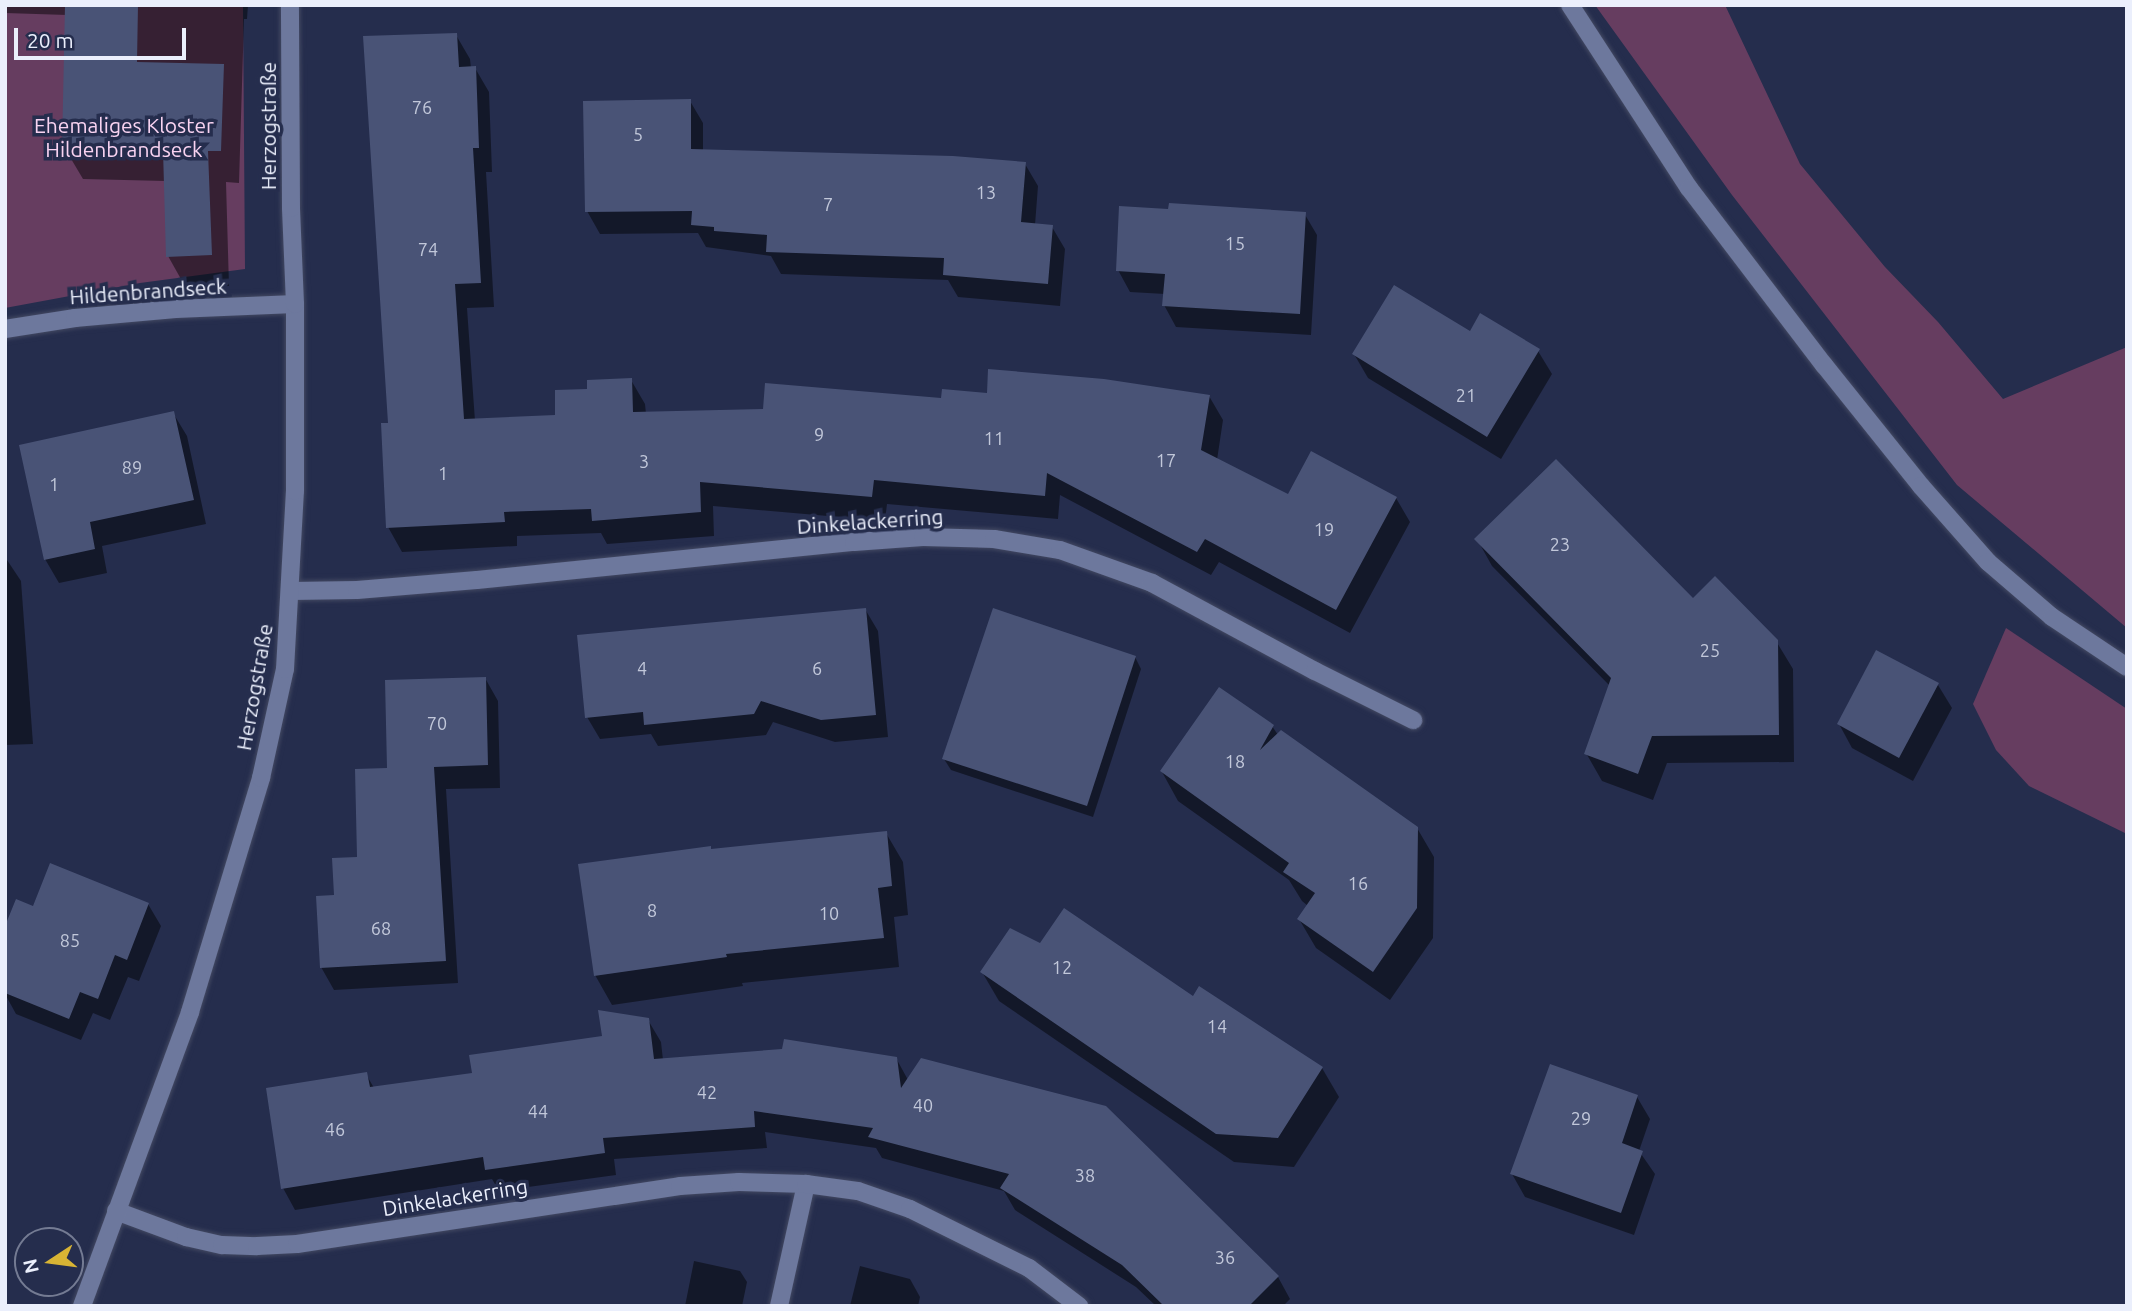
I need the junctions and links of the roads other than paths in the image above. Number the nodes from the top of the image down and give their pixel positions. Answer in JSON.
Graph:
{"nodes":[{"id":1,"x":290,"y":5,"type":"edge"},
{"id":2,"x":1570,"y":5,"type":"edge"},
{"id":3,"x":295,"y":304,"type":"junction"},
{"id":4,"x":5,"y":329,"type":"edge"},
{"id":5,"x":291,"y":591,"type":"junction"},
{"id":6,"x":2127,"y":667,"type":"edge"},
{"id":7,"x":1413,"y":720,"type":"dead end"},
{"id":8,"x":806,"y":1184,"type":"junction"},
{"id":9,"x":116,"y":1211,"type":"junction"},
{"id":10,"x":82,"y":1306,"type":"edge"},
{"id":11,"x":779,"y":1306,"type":"edge"},
{"id":12,"x":1079,"y":1306,"type":"edge"}],
"edges":[{"from":1,"to":3,"type":"street","name":"Herzogstraße"},
{"from":2,"to":6,"type":"street"},
{"from":3,"to":4,"type":"street","name":"Hildenbrandseck"},
{"from":3,"to":5,"type":"street","name":"Herzogstraße"},
{"from":5,"to":7,"type":"street","name":"Dinkelackerring"},
{"from":5,"to":9,"type":"street","name":"Herzogstraße"},
{"from":8,"to":9,"type":"street","name":"Dinkelackerring"},
{"from":8,"to":11,"type":"street"},
{"from":8,"to":12,"type":"street","name":"Dinkelackerring"},
{"from":9,"to":10,"type":"street","name":"Herzogstraße"}]}
